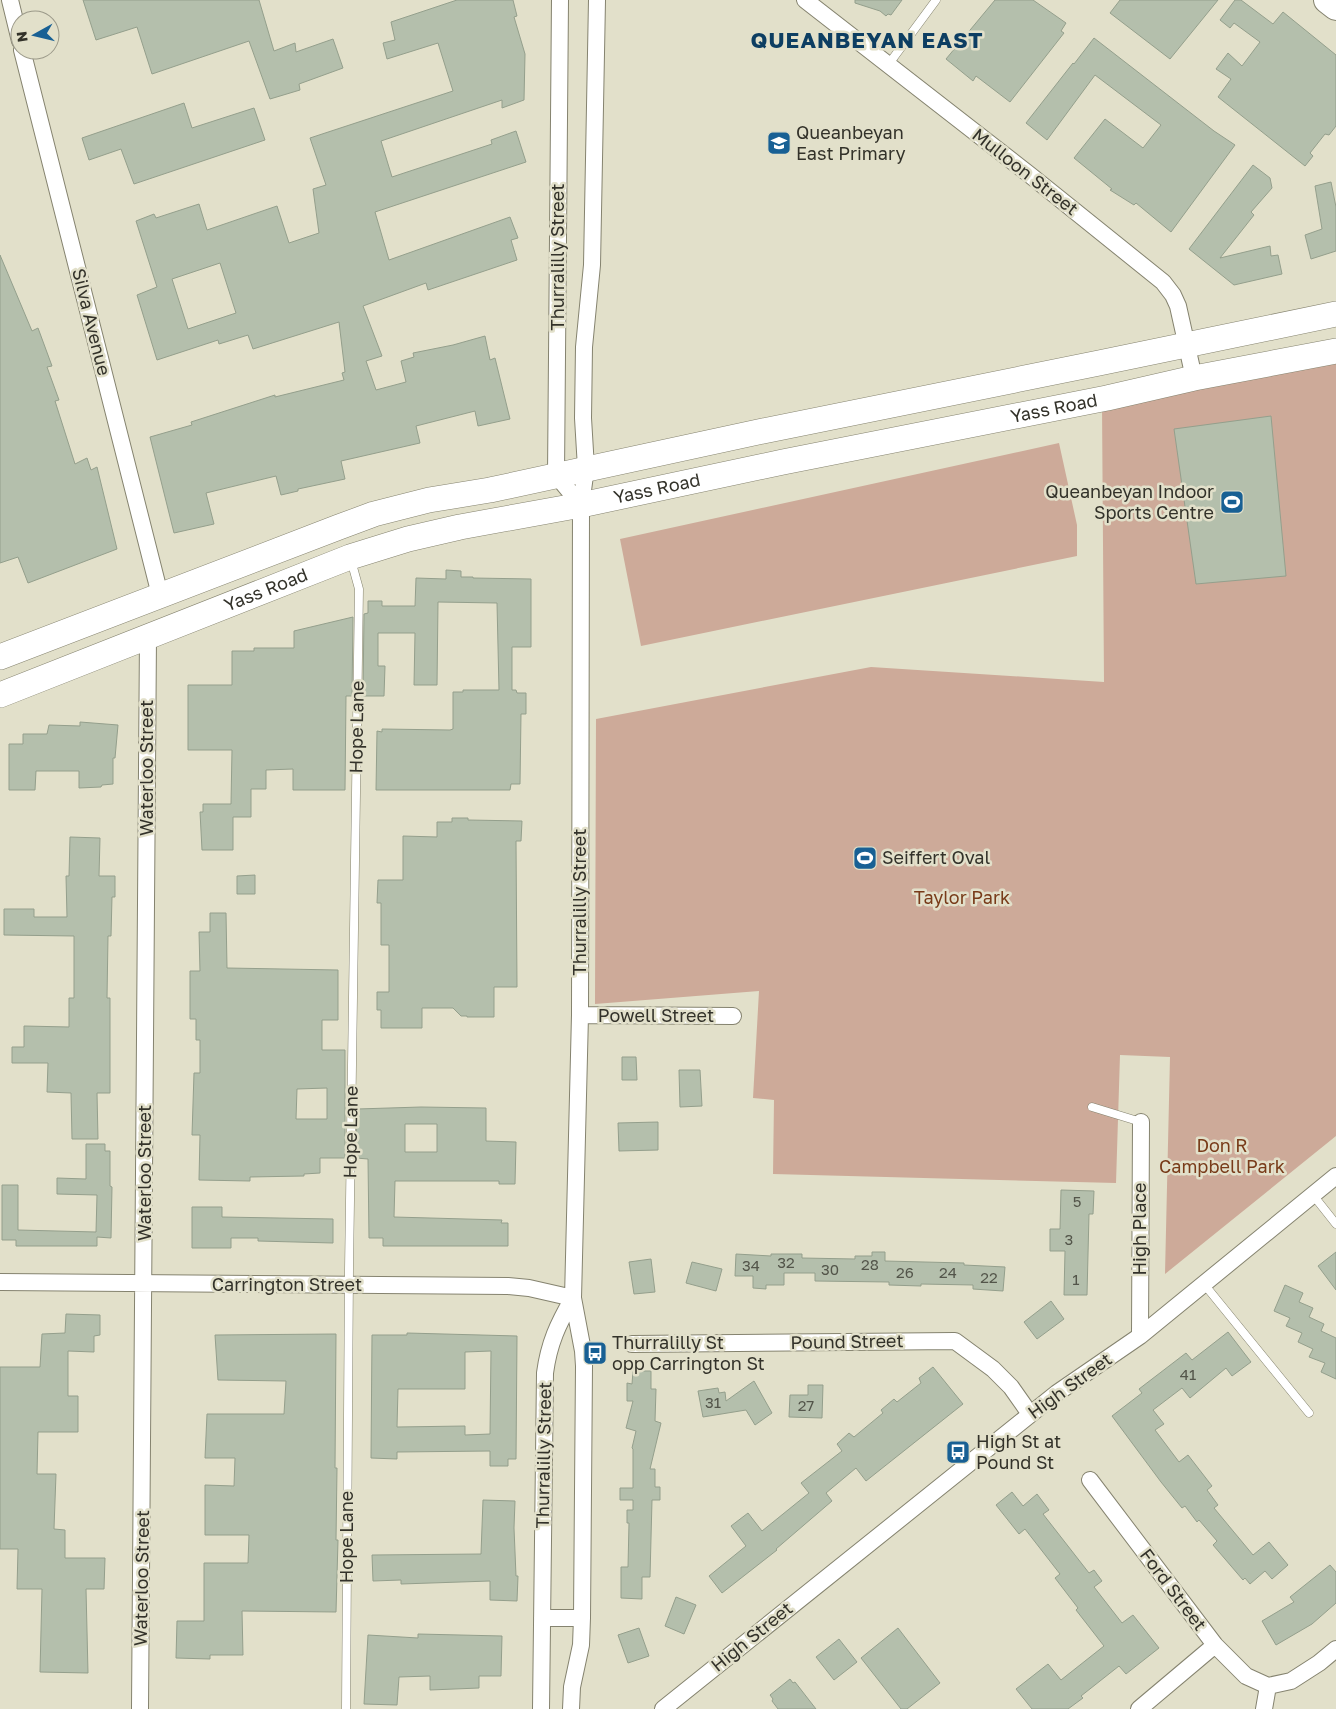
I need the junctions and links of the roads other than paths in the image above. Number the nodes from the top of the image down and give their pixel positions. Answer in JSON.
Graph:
{"nodes":[{"id":1,"x":560,"y":0,"type":"edge"},
{"id":2,"x":597,"y":0,"type":"edge"},
{"id":3,"x":806,"y":0,"type":"edge"},
{"id":4,"x":936,"y":0,"type":"edge"},
{"id":5,"x":1327,"y":0,"type":"edge"},
{"id":6,"x":1336,"y":7,"type":"edge"},
{"id":7,"x":25,"y":60,"type":"edge"},
{"id":8,"x":888,"y":64,"type":"junction"},
{"id":9,"x":1336,"y":314,"type":"edge"},
{"id":10,"x":1187,"y":345,"type":"junction"},
{"id":11,"x":1336,"y":351,"type":"edge"},
{"id":12,"x":1099,"y":364,"type":"junction"},
{"id":13,"x":1194,"y":378,"type":"junction"},
{"id":14,"x":1106,"y":398,"type":"junction"},
{"id":15,"x":586,"y":468,"type":"junction"},
{"id":16,"x":556,"y":475,"type":"junction"},
{"id":17,"x":581,"y":505,"type":"junction"},
{"id":18,"x":350,"y":557,"type":"junction"},
{"id":19,"x":160,"y":595,"type":"junction"},
{"id":20,"x":148,"y":636,"type":"junction"},
{"id":21,"x":0,"y":657,"type":"edge"},
{"id":22,"x":0,"y":695,"type":"edge"},
{"id":23,"x":580,"y":1015,"type":"junction"},
{"id":24,"x":733,"y":1016,"type":"dead end"},
{"id":25,"x":1092,"y":1107,"type":"dead end"},
{"id":26,"x":1141,"y":1122,"type":"joint"},
{"id":27,"x":1336,"y":1176,"type":"edge"},
{"id":28,"x":1313,"y":1195,"type":"junction"},
{"id":29,"x":1336,"y":1224,"type":"edge"},
{"id":30,"x":0,"y":1282,"type":"edge"},
{"id":31,"x":144,"y":1284,"type":"junction"},
{"id":32,"x":1204,"y":1284,"type":"junction"},
{"id":33,"x":349,"y":1285,"type":"junction"},
{"id":34,"x":573,"y":1298,"type":"junction"},
{"id":35,"x":1140,"y":1336,"type":"junction"},
{"id":36,"x":632,"y":1344,"type":"dead end"},
{"id":37,"x":1309,"y":1413,"type":"dead end"},
{"id":38,"x":1030,"y":1414,"type":"junction"},
{"id":39,"x":1090,"y":1480,"type":"dead end"},
{"id":40,"x":542,"y":1618,"type":"junction"},
{"id":41,"x":582,"y":1618,"type":"junction"},
{"id":42,"x":1215,"y":1645,"type":"junction"},
{"id":43,"x":1336,"y":1649,"type":"edge"},
{"id":44,"x":1268,"y":1686,"type":"junction"},
{"id":45,"x":140,"y":1709,"type":"edge"},
{"id":46,"x":346,"y":1709,"type":"edge"},
{"id":47,"x":541,"y":1709,"type":"edge"},
{"id":48,"x":571,"y":1709,"type":"edge"},
{"id":49,"x":663,"y":1709,"type":"edge"},
{"id":50,"x":1139,"y":1709,"type":"edge"},
{"id":51,"x":1264,"y":1709,"type":"edge"}],
"edges":[{"from":1,"to":16,"type":"street","name":"Thurralilly Street"},
{"from":2,"to":15,"type":"street","name":"Thurralilly Street"},
{"from":3,"to":8,"type":"street","name":"Mulloon Street"},
{"from":4,"to":8,"type":"lane"},
{"from":5,"to":6,"type":"highway"},
{"from":7,"to":19,"type":"street","name":"Silva Avenue"},
{"from":8,"to":10,"type":"street","name":"Mulloon Street"},
{"from":9,"to":10,"type":"main road","name":"Yass Road"},
{"from":10,"to":12,"type":"main road","name":"Yass Road"},
{"from":10,"to":13,"type":"street","name":"Mulloon Street"},
{"from":11,"to":13,"type":"main road","name":"Yass Road"},
{"from":12,"to":14,"type":"main road"},
{"from":12,"to":15,"type":"main road","name":"Yass Road"},
{"from":13,"to":14,"type":"main road","name":"Yass Road"},
{"from":14,"to":17,"type":"main road","name":"Yass Road"},
{"from":15,"to":16,"type":"main road","name":"Yass Road"},
{"from":15,"to":17,"type":"street","name":"Thurralilly Street"},
{"from":16,"to":17,"type":"street"},
{"from":16,"to":19,"type":"main road","name":"Yass Road"},
{"from":17,"to":18,"type":"main road","name":"Yass Road"},
{"from":17,"to":23,"type":"street","name":"Thurralilly Street"},
{"from":18,"to":20,"type":"main road","name":"Yass Road"},
{"from":18,"to":33,"type":"lane","name":"Hope Lane"},
{"from":19,"to":20,"type":"main road"},
{"from":19,"to":21,"type":"main road","name":"Yass Road"},
{"from":20,"to":22,"type":"main road","name":"Yass Road"},
{"from":20,"to":31,"type":"street","name":"Waterloo Street"},
{"from":23,"to":24,"type":"street","name":"Powell Street"},
{"from":23,"to":34,"type":"street","name":"Thurralilly Street"},
{"from":25,"to":26,"type":"lane"},
{"from":26,"to":35,"type":"street","name":"High Place"},
{"from":27,"to":28,"type":"street","name":"High Street"},
{"from":28,"to":29,"type":"lane"},
{"from":28,"to":32,"type":"street","name":"High Street"},
{"from":30,"to":31,"type":"street","name":"Carrington Street"},
{"from":31,"to":33,"type":"street","name":"Carrington Street"},
{"from":31,"to":45,"type":"street","name":"Waterloo Street"},
{"from":32,"to":35,"type":"street","name":"High Street"},
{"from":32,"to":37,"type":"lane"},
{"from":33,"to":34,"type":"street","name":"Carrington Street"},
{"from":33,"to":46,"type":"lane","name":"Hope Lane"},
{"from":34,"to":40,"type":"street","name":"Thurralilly Street"},
{"from":34,"to":41,"type":"street","name":"Thurralilly Street"},
{"from":35,"to":38,"type":"street","name":"High Street"},
{"from":36,"to":38,"type":"street","name":"Pound Street"},
{"from":38,"to":49,"type":"street","name":"High Street"},
{"from":39,"to":42,"type":"street","name":"Ford Street"},
{"from":40,"to":41,"type":"street"},
{"from":40,"to":47,"type":"street","name":"Thurralilly Street"},
{"from":41,"to":48,"type":"street","name":"Thurralilly Street"},
{"from":42,"to":44,"type":"street","name":"Ford Street"},
{"from":42,"to":50,"type":"street"},
{"from":43,"to":44,"type":"street"},
{"from":44,"to":51,"type":"street"}]}
